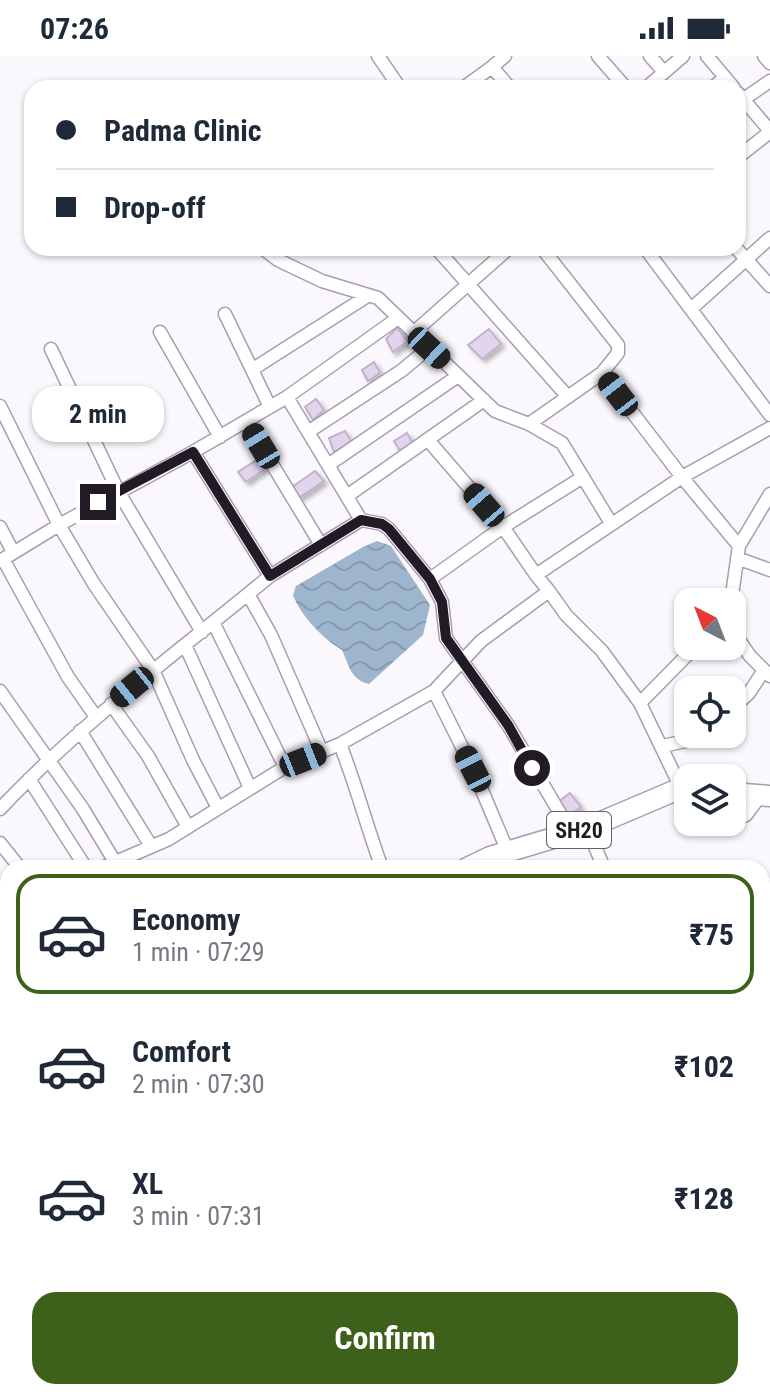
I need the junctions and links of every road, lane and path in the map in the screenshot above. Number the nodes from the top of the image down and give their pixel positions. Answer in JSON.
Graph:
{"nodes":[{"id":1,"x":378,"y":56,"type":"edge"},
{"id":2,"x":505,"y":56,"type":"edge"},
{"id":3,"x":598,"y":56,"type":"edge"},
{"id":4,"x":650,"y":56,"type":"edge"},
{"id":5,"x":683,"y":56,"type":"edge"},
{"id":6,"x":707,"y":56,"type":"edge"},
{"id":7,"x":764,"y":56,"type":"edge"},
{"id":8,"x":770,"y":63,"type":"edge"},
{"id":9,"x":492,"y":67,"type":"junction"},
{"id":10,"x":664,"y":72,"type":"junction"},
{"id":11,"x":394,"y":80,"type":"edge"},
{"id":12,"x":474,"y":80,"type":"edge"},
{"id":13,"x":503,"y":80,"type":"edge"},
{"id":14,"x":619,"y":80,"type":"edge"},
{"id":15,"x":655,"y":80,"type":"edge"},
{"id":16,"x":727,"y":80,"type":"edge"},
{"id":17,"x":770,"y":81,"type":"edge"},
{"id":18,"x":746,"y":95,"type":"edge"},
{"id":19,"x":746,"y":105,"type":"edge"},
{"id":20,"x":770,"y":131,"type":"edge"},
{"id":21,"x":746,"y":150,"type":"edge"},
{"id":22,"x":770,"y":238,"type":"edge"},
{"id":23,"x":746,"y":250,"type":"edge"},
{"id":24,"x":273,"y":256,"type":"edge"},
{"id":25,"x":443,"y":256,"type":"edge"},
{"id":26,"x":500,"y":256,"type":"edge"},
{"id":27,"x":548,"y":256,"type":"edge"},
{"id":28,"x":651,"y":256,"type":"edge"},
{"id":29,"x":738,"y":256,"type":"edge"},
{"id":30,"x":744,"y":256,"type":"edge"},
{"id":31,"x":469,"y":285,"type":"junction"},
{"id":32,"x":770,"y":286,"type":"edge"},
{"id":33,"x":369,"y":295,"type":"junction"},
{"id":34,"x":691,"y":309,"type":"junction"},
{"id":35,"x":225,"y":314,"type":"dead end"},
{"id":36,"x":398,"y":318,"type":"junction"},
{"id":37,"x":160,"y":332,"type":"dead end"},
{"id":38,"x":413,"y":333,"type":"junction"},
{"id":39,"x":429,"y":348,"type":"junction"},
{"id":40,"x":51,"y":349,"type":"dead end"},
{"id":41,"x":253,"y":369,"type":"junction"},
{"id":42,"x":602,"y":373,"type":"junction"},
{"id":43,"x":458,"y":376,"type":"junction"},
{"id":44,"x":287,"y":397,"type":"junction"},
{"id":45,"x":568,"y":397,"type":"junction"},
{"id":46,"x":484,"y":400,"type":"junction"},
{"id":47,"x":0,"y":406,"type":"edge"},
{"id":48,"x":270,"y":407,"type":"junction"},
{"id":49,"x":770,"y":415,"type":"edge"},
{"id":50,"x":246,"y":421,"type":"junction"},
{"id":51,"x":529,"y":424,"type":"junction"},
{"id":52,"x":770,"y":428,"type":"edge"},
{"id":53,"x":308,"y":432,"type":"junction"},
{"id":54,"x":220,"y":437,"type":"junction"},
{"id":55,"x":428,"y":440,"type":"junction"},
{"id":56,"x":193,"y":452,"type":"junction"},
{"id":57,"x":328,"y":465,"type":"junction"},
{"id":58,"x":583,"y":477,"type":"junction"},
{"id":59,"x":682,"y":477,"type":"junction"},
{"id":60,"x":118,"y":491,"type":"junction"},
{"id":61,"x":770,"y":494,"type":"edge"},
{"id":62,"x":347,"y":496,"type":"junction"},
{"id":63,"x":361,"y":520,"type":"junction"},
{"id":64,"x":611,"y":523,"type":"junction"},
{"id":65,"x":59,"y":525,"type":"junction"},
{"id":66,"x":0,"y":527,"type":"edge"},
{"id":67,"x":503,"y":527,"type":"junction"},
{"id":68,"x":321,"y":545,"type":"junction"},
{"id":69,"x":738,"y":552,"type":"junction"},
{"id":70,"x":5,"y":557,"type":"edge"},
{"id":71,"x":770,"y":570,"type":"edge"},
{"id":72,"x":536,"y":575,"type":"junction"},
{"id":73,"x":270,"y":576,"type":"junction"},
{"id":74,"x":430,"y":579,"type":"junction"},
{"id":75,"x":733,"y":588,"type":"edge"},
{"id":76,"x":549,"y":591,"type":"junction"},
{"id":77,"x":248,"y":594,"type":"junction"},
{"id":78,"x":213,"y":622,"type":"junction"},
{"id":79,"x":202,"y":632,"type":"junction"},
{"id":80,"x":185,"y":645,"type":"junction"},
{"id":81,"x":746,"y":647,"type":"edge"},
{"id":82,"x":463,"y":660,"type":"junction"},
{"id":83,"x":682,"y":660,"type":"edge"},
{"id":84,"x":153,"y":670,"type":"junction"},
{"id":85,"x":767,"y":673,"type":"edge"},
{"id":86,"x":0,"y":691,"type":"edge"},
{"id":87,"x":434,"y":691,"type":"junction"},
{"id":88,"x":746,"y":696,"type":"edge"},
{"id":89,"x":640,"y":703,"type":"junction"},
{"id":90,"x":111,"y":704,"type":"junction"},
{"id":91,"x":96,"y":717,"type":"junction"},
{"id":92,"x":80,"y":731,"type":"junction"},
{"id":93,"x":340,"y":744,"type":"junction"},
{"id":94,"x":674,"y":744,"type":"edge"},
{"id":95,"x":662,"y":746,"type":"junction"},
{"id":96,"x":322,"y":752,"type":"junction"},
{"id":97,"x":49,"y":758,"type":"junction"},
{"id":98,"x":285,"y":767,"type":"junction"},
{"id":99,"x":674,"y":768,"type":"edge"},
{"id":100,"x":29,"y":779,"type":"junction"},
{"id":101,"x":250,"y":788,"type":"junction"},
{"id":102,"x":674,"y":794,"type":"edge"},
{"id":103,"x":746,"y":794,"type":"edge"},
{"id":104,"x":766,"y":796,"type":"edge"},
{"id":105,"x":1,"y":806,"type":"edge"},
{"id":106,"x":218,"y":808,"type":"junction"},
{"id":107,"x":746,"y":815,"type":"edge"},
{"id":108,"x":188,"y":827,"type":"junction"},
{"id":109,"x":579,"y":830,"type":"junction"},
{"id":110,"x":0,"y":843,"type":"edge"},
{"id":111,"x":151,"y":846,"type":"junction"},
{"id":112,"x":508,"y":852,"type":"junction"},
{"id":113,"x":14,"y":860,"type":"edge"},
{"id":114,"x":81,"y":860,"type":"edge"},
{"id":115,"x":114,"y":860,"type":"edge"},
{"id":116,"x":120,"y":860,"type":"edge"},
{"id":117,"x":379,"y":860,"type":"edge"},
{"id":118,"x":488,"y":860,"type":"edge"},
{"id":119,"x":599,"y":860,"type":"edge"}],
"edges":[{"from":1,"to":11,"type":"street"},
{"from":2,"to":9,"type":"street"},
{"from":3,"to":14,"type":"street"},
{"from":4,"to":10,"type":"street"},
{"from":5,"to":10,"type":"street"},
{"from":6,"to":16,"type":"street"},
{"from":7,"to":8,"type":"street"},
{"from":9,"to":12,"type":"street"},
{"from":9,"to":13,"type":"street"},
{"from":10,"to":15,"type":"street"},
{"from":17,"to":18,"type":"street"},
{"from":19,"to":20,"type":"street"},
{"from":20,"to":21,"type":"street"},
{"from":22,"to":23,"type":"street"},
{"from":24,"to":33,"type":"street"},
{"from":25,"to":31,"type":"street"},
{"from":26,"to":31,"type":"street"},
{"from":27,"to":42,"type":"street"},
{"from":28,"to":34,"type":"street"},
{"from":29,"to":34,"type":"street"},
{"from":30,"to":32,"type":"street"},
{"from":31,"to":38,"type":"street"},
{"from":31,"to":45,"type":"street"},
{"from":33,"to":36,"type":"street"},
{"from":33,"to":41,"type":"street"},
{"from":34,"to":49,"type":"street"},
{"from":35,"to":41,"type":"street"},
{"from":36,"to":38,"type":"street"},
{"from":36,"to":44,"type":"street"},
{"from":37,"to":54,"type":"street"},
{"from":38,"to":39,"type":"street"},
{"from":39,"to":43,"type":"street"},
{"from":39,"to":53,"type":"street"},
{"from":40,"to":60,"type":"street"},
{"from":41,"to":48,"type":"street"},
{"from":42,"to":45,"type":"street"},
{"from":42,"to":59,"type":"street"},
{"from":43,"to":46,"type":"street"},
{"from":43,"to":57,"type":"street"},
{"from":44,"to":48,"type":"street"},
{"from":44,"to":53,"type":"street"},
{"from":45,"to":51,"type":"street"},
{"from":46,"to":51,"type":"street"},
{"from":46,"to":55,"type":"street"},
{"from":47,"to":65,"type":"street"},
{"from":48,"to":50,"type":"street"},
{"from":50,"to":54,"type":"street"},
{"from":50,"to":68,"type":"street"},
{"from":51,"to":58,"type":"street"},
{"from":52,"to":59,"type":"street"},
{"from":53,"to":57,"type":"street"},
{"from":54,"to":56,"type":"street"},
{"from":55,"to":62,"type":"street"},
{"from":55,"to":67,"type":"street"},
{"from":56,"to":60,"type":"street"},
{"from":56,"to":73,"type":"street"},
{"from":57,"to":62,"type":"street"},
{"from":58,"to":64,"type":"street"},
{"from":58,"to":67,"type":"street"},
{"from":59,"to":64,"type":"street"},
{"from":59,"to":69,"type":"street"},
{"from":60,"to":65,"type":"street"},
{"from":60,"to":79,"type":"street"},
{"from":61,"to":69,"type":"street"},
{"from":62,"to":63,"type":"street"},
{"from":63,"to":68,"type":"street"},
{"from":63,"to":74,"type":"street"},
{"from":64,"to":72,"type":"street"},
{"from":65,"to":70,"type":"street"},
{"from":65,"to":84,"type":"street"},
{"from":66,"to":70,"type":"street"},
{"from":67,"to":72,"type":"street"},
{"from":67,"to":74,"type":"street"},
{"from":68,"to":73,"type":"street"},
{"from":69,"to":71,"type":"street"},
{"from":69,"to":75,"type":"street"},
{"from":70,"to":91,"type":"street"},
{"from":72,"to":76,"type":"street"},
{"from":73,"to":77,"type":"street"},
{"from":74,"to":82,"type":"street"},
{"from":76,"to":82,"type":"street"},
{"from":76,"to":89,"type":"street"},
{"from":77,"to":78,"type":"street"},
{"from":77,"to":96,"type":"street"},
{"from":78,"to":79,"type":"street"},
{"from":78,"to":98,"type":"street"},
{"from":79,"to":80,"type":"street"},
{"from":80,"to":84,"type":"street"},
{"from":80,"to":101,"type":"street"},
{"from":81,"to":85,"type":"street"},
{"from":82,"to":87,"type":"street"},
{"from":82,"to":109,"type":"street"},
{"from":83,"to":89,"type":"street"},
{"from":84,"to":90,"type":"street"},
{"from":84,"to":106,"type":"street"},
{"from":85,"to":88,"type":"street"},
{"from":86,"to":97,"type":"street"},
{"from":87,"to":93,"type":"street"},
{"from":87,"to":112,"type":"street"},
{"from":89,"to":95,"type":"street"},
{"from":90,"to":91,"type":"street"},
{"from":90,"to":108,"type":"street"},
{"from":91,"to":92,"type":"street"},
{"from":92,"to":97,"type":"street"},
{"from":92,"to":111,"type":"street"},
{"from":93,"to":96,"type":"street"},
{"from":93,"to":117,"type":"street"},
{"from":94,"to":95,"type":"street"},
{"from":95,"to":99,"type":"street"},
{"from":96,"to":98,"type":"street"},
{"from":97,"to":100,"type":"street"},
{"from":97,"to":115,"type":"street"},
{"from":98,"to":101,"type":"street"},
{"from":100,"to":105,"type":"street"},
{"from":100,"to":114,"type":"street"},
{"from":101,"to":106,"type":"street"},
{"from":102,"to":109,"type":"main road","number":"SH20"},
{"from":103,"to":104,"type":"main road"},
{"from":104,"to":107,"type":"street"},
{"from":106,"to":108,"type":"street"},
{"from":108,"to":111,"type":"street"},
{"from":109,"to":112,"type":"main road","number":"SH20"},
{"from":109,"to":119,"type":"street"},
{"from":110,"to":113,"type":"street"},
{"from":111,"to":116,"type":"street"},
{"from":112,"to":118,"type":"main road","number":"SH20"}]}
